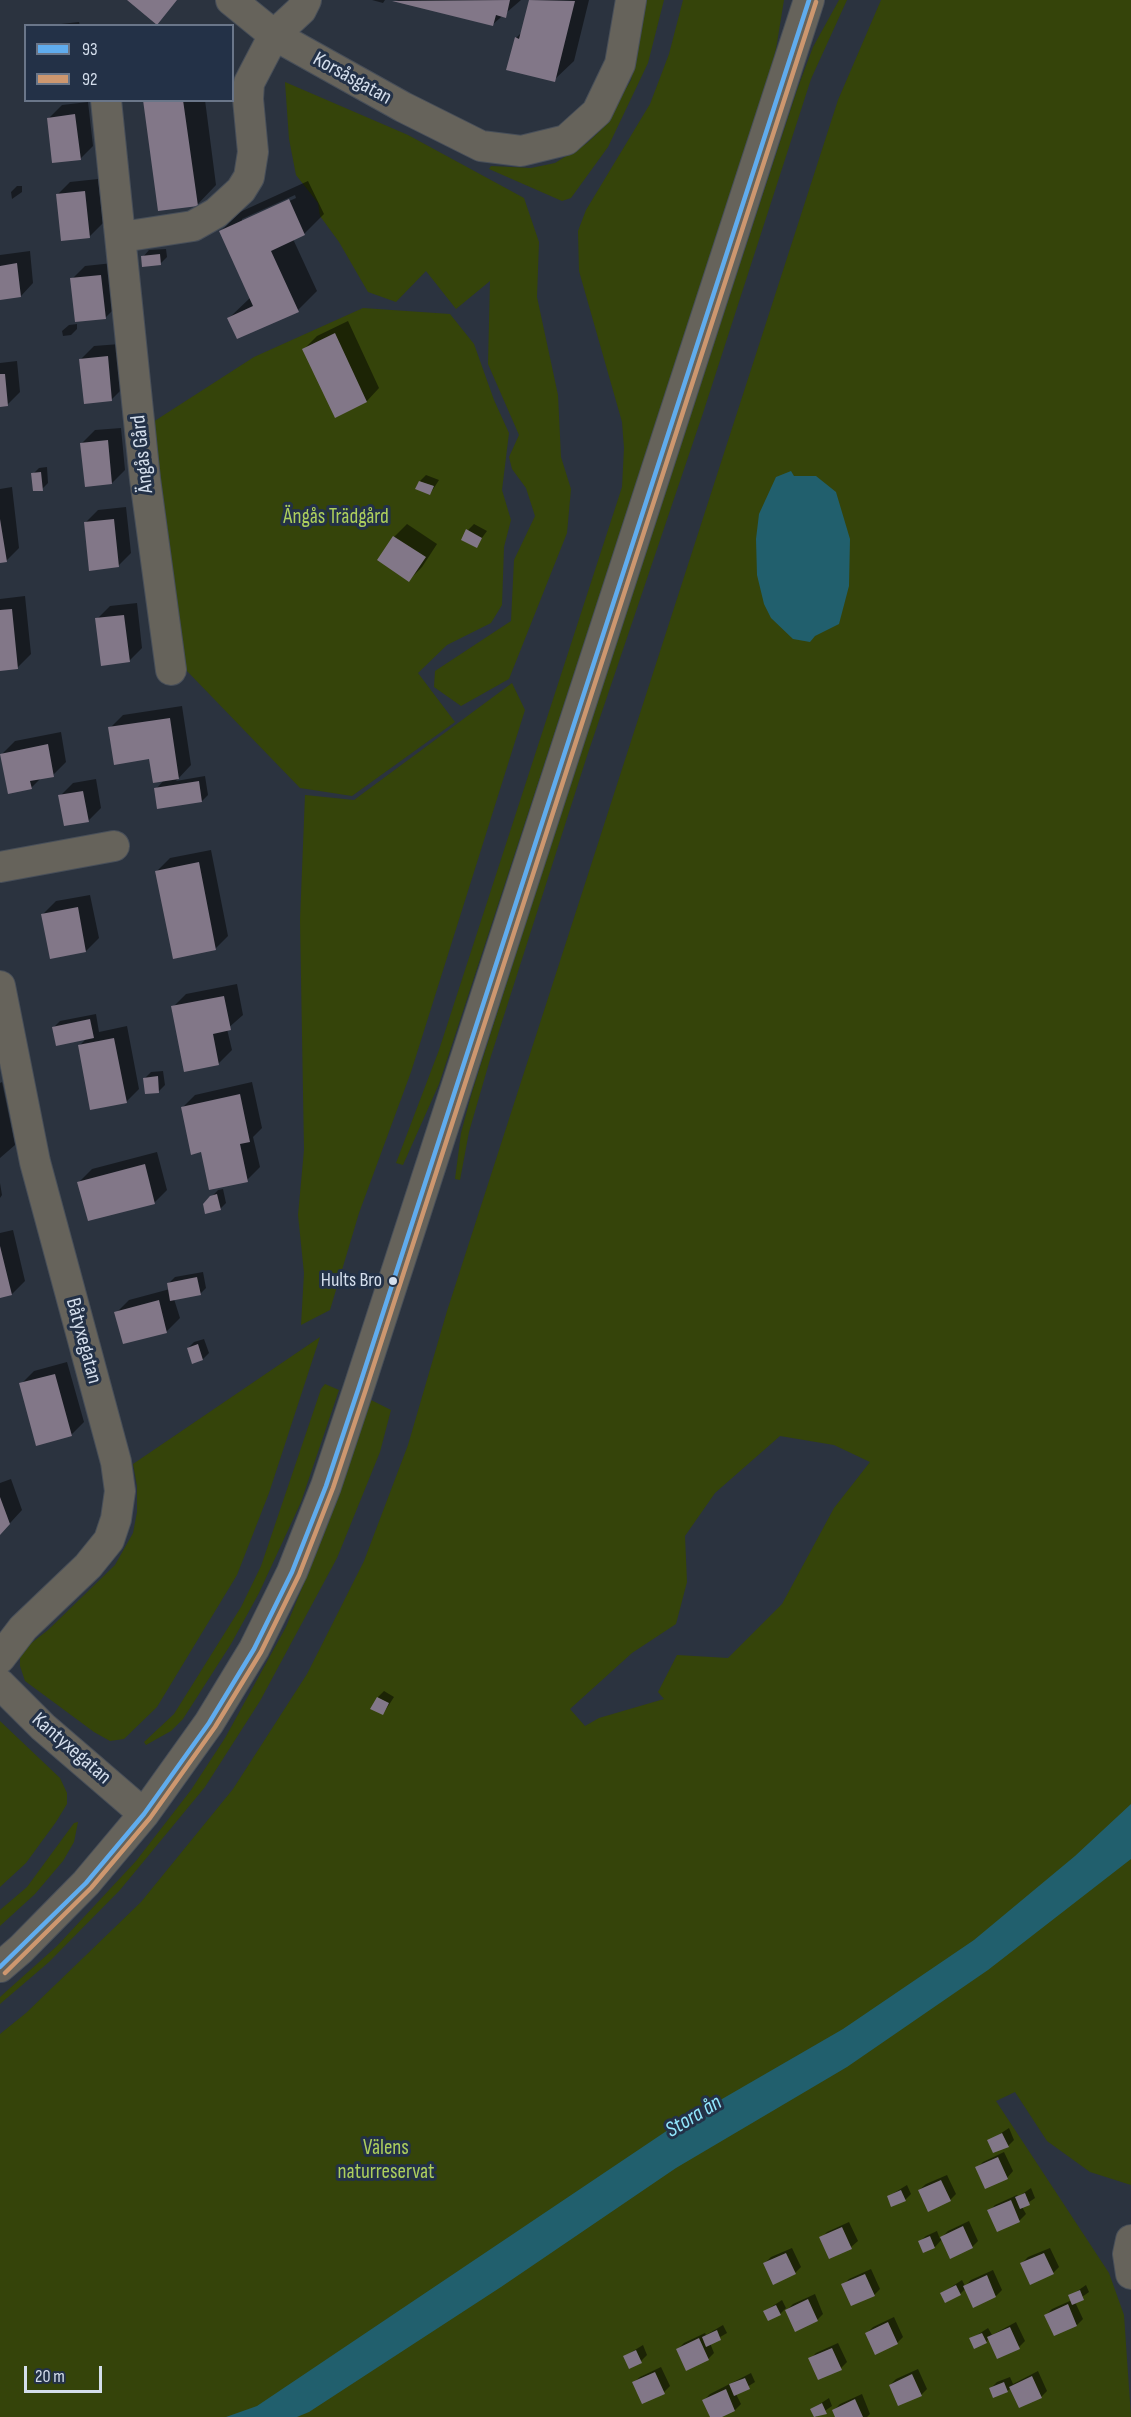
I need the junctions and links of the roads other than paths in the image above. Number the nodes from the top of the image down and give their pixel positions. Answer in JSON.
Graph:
{"nodes":[{"id":1,"x":231,"y":0,"type":"edge"},
{"id":2,"x":306,"y":0,"type":"edge"},
{"id":3,"x":632,"y":0,"type":"edge"},
{"id":4,"x":809,"y":0,"type":"edge"},
{"id":5,"x":274,"y":35,"type":"junction"},
{"id":6,"x":106,"y":102,"type":"edge"},
{"id":7,"x":122,"y":237,"type":"junction"},
{"id":8,"x":171,"y":670,"type":"dead end"},
{"id":9,"x":114,"y":846,"type":"dead end"},
{"id":10,"x":0,"y":867,"type":"edge"},
{"id":11,"x":0,"y":986,"type":"edge"},
{"id":12,"x":0,"y":1658,"type":"edge"},
{"id":13,"x":0,"y":1684,"type":"edge"},
{"id":14,"x":144,"y":1814,"type":"junction"},
{"id":15,"x":0,"y":1967,"type":"edge"},
{"id":16,"x":1131,"y":2240,"type":"edge"},
{"id":17,"x":1131,"y":2274,"type":"edge"}],
"edges":[{"from":1,"to":5,"type":"street","name":"Korsåsgatan"},
{"from":2,"to":5,"type":"street"},
{"from":3,"to":5,"type":"street","name":"Korsåsgatan"},
{"from":4,"to":14,"type":"street"},
{"from":5,"to":7,"type":"street"},
{"from":6,"to":7,"type":"street","name":"Ängås Gård"},
{"from":7,"to":8,"type":"street","name":"Ängås Gård"},
{"from":9,"to":10,"type":"street"},
{"from":11,"to":12,"type":"street","name":"Båtyxegatan"},
{"from":13,"to":14,"type":"street","name":"Kantyxegatan"},
{"from":14,"to":15,"type":"street"},
{"from":16,"to":17,"type":"street"}]}
